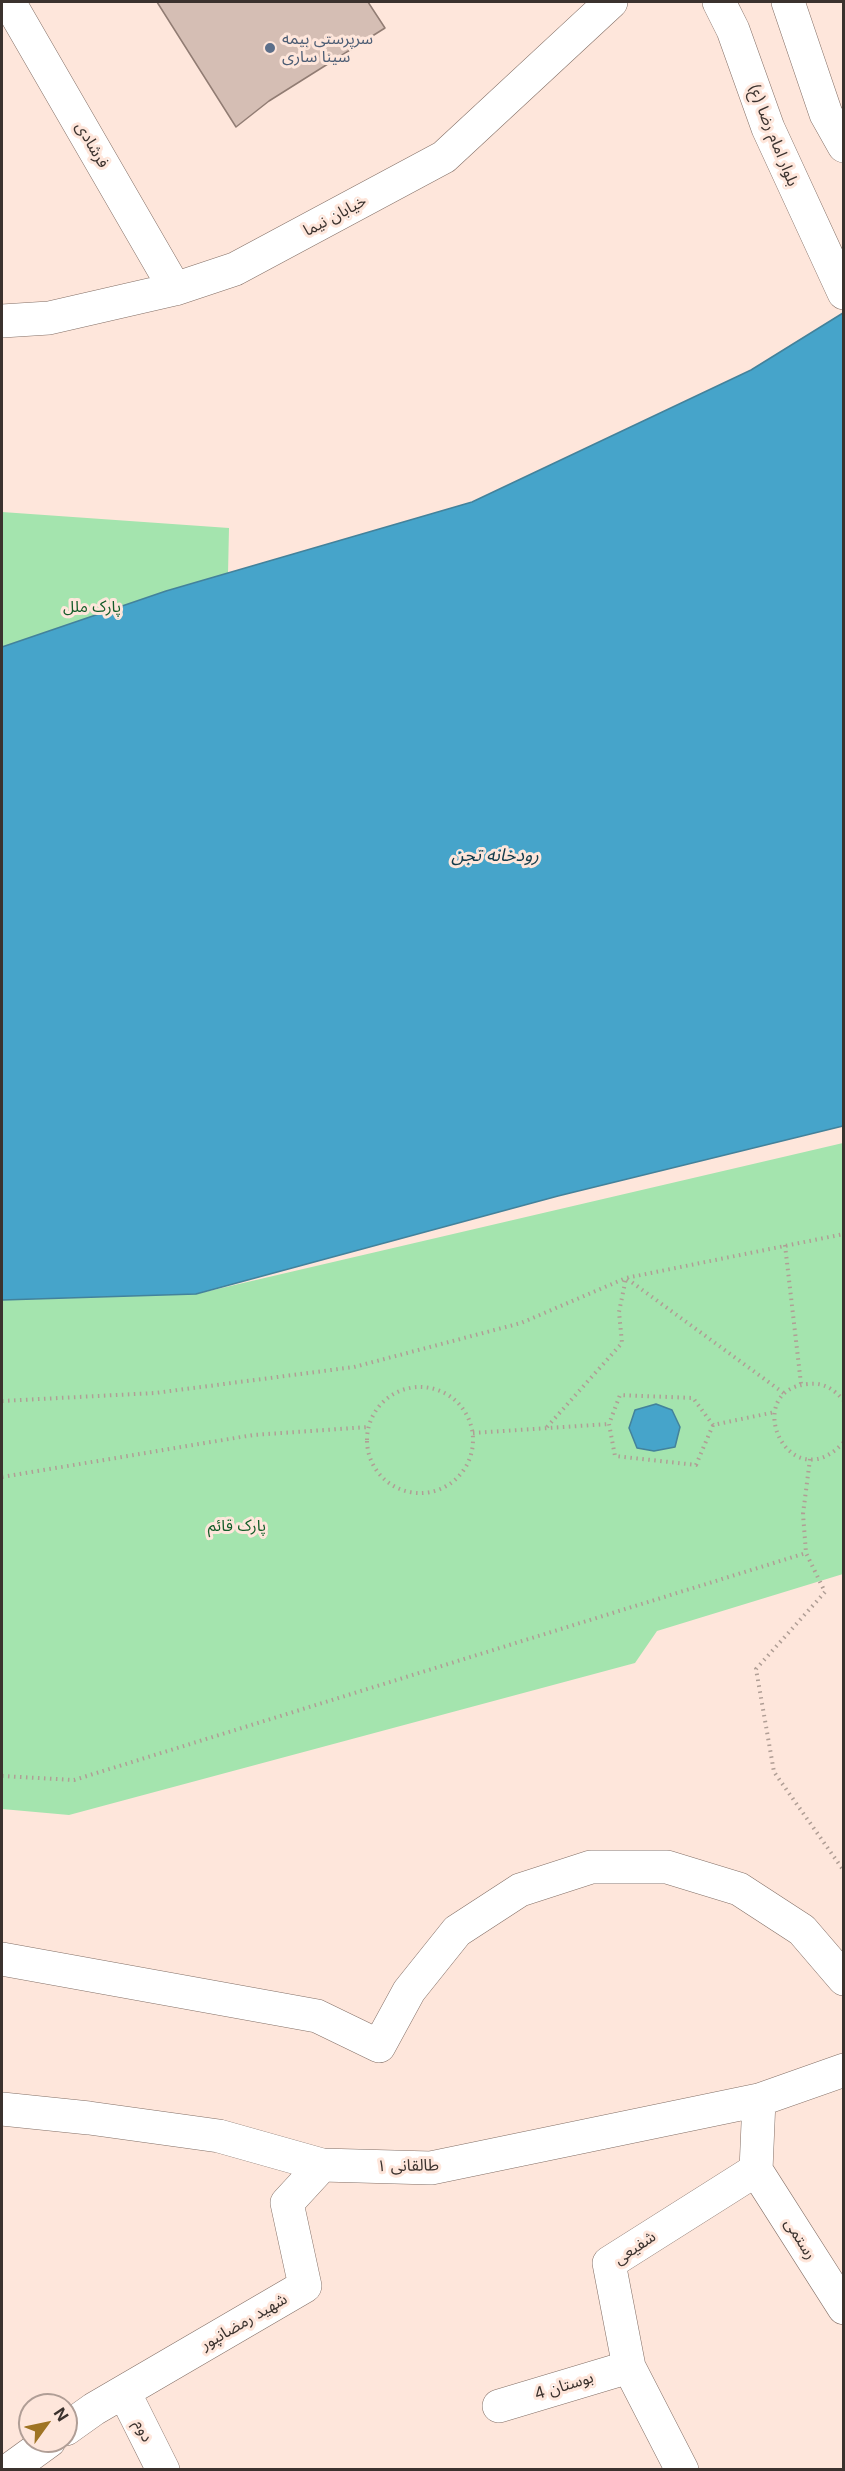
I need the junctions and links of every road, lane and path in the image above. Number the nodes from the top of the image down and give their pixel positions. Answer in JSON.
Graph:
{"nodes":[{"id":1,"x":9,"y":2,"type":"edge"},
{"id":2,"x":611,"y":2,"type":"edge"},
{"id":3,"x":719,"y":2,"type":"edge"},
{"id":4,"x":788,"y":2,"type":"edge"},
{"id":5,"x":843,"y":146,"type":"edge"},
{"id":6,"x":837,"y":281,"type":"edge"},
{"id":7,"x":175,"y":289,"type":"junction"},
{"id":8,"x":2,"y":321,"type":"edge"},
{"id":9,"x":843,"y":1234,"type":"edge"},
{"id":10,"x":785,"y":1245,"type":"junction"},
{"id":11,"x":626,"y":1278,"type":"junction"},
{"id":12,"x":801,"y":1384,"type":"junction"},
{"id":13,"x":785,"y":1394,"type":"junction"},
{"id":14,"x":2,"y":1401,"type":"edge"},
{"id":15,"x":843,"y":1401,"type":"edge"},
{"id":16,"x":775,"y":1412,"type":"junction"},
{"id":17,"x":609,"y":1424,"type":"junction"},
{"id":18,"x":713,"y":1425,"type":"junction"},
{"id":19,"x":368,"y":1427,"type":"junction"},
{"id":20,"x":547,"y":1427,"type":"junction"},
{"id":21,"x":473,"y":1433,"type":"junction"},
{"id":22,"x":843,"y":1442,"type":"edge"},
{"id":23,"x":810,"y":1459,"type":"junction"},
{"id":24,"x":2,"y":1477,"type":"edge"},
{"id":25,"x":806,"y":1552,"type":"junction"},
{"id":26,"x":2,"y":1776,"type":"edge"},
{"id":27,"x":843,"y":1871,"type":"edge"},
{"id":28,"x":2,"y":1959,"type":"edge"},
{"id":29,"x":838,"y":1962,"type":"edge"},
{"id":30,"x":843,"y":2070,"type":"edge"},
{"id":31,"x":759,"y":2100,"type":"junction"},
{"id":32,"x":2,"y":2109,"type":"edge"},
{"id":33,"x":322,"y":2165,"type":"junction"},
{"id":34,"x":756,"y":2170,"type":"junction"},
{"id":35,"x":843,"y":2308,"type":"edge"},
{"id":36,"x":629,"y":2367,"type":"junction"},
{"id":37,"x":124,"y":2392,"type":"junction"},
{"id":38,"x":499,"y":2406,"type":"dead end"},
{"id":39,"x":78,"y":2421,"type":"edge"},
{"id":40,"x":32,"y":2453,"type":"edge"},
{"id":41,"x":9,"y":2469,"type":"edge"},
{"id":42,"x":163,"y":2469,"type":"edge"},
{"id":43,"x":682,"y":2469,"type":"edge"}],
"edges":[{"from":1,"to":7,"type":"main road","name":"فرشادی"},
{"from":2,"to":7,"type":"main road","name":"خیابان نیما"},
{"from":3,"to":6,"type":"main road","name":"بلوار امام رضا (ع)"},
{"from":4,"to":5,"type":"main road"},
{"from":7,"to":8,"type":"main road","name":"خیابان نیما"},
{"from":9,"to":10,"type":"path"},
{"from":10,"to":11,"type":"path"},
{"from":10,"to":12,"type":"path"},
{"from":11,"to":13,"type":"path"},
{"from":11,"to":14,"type":"path"},
{"from":11,"to":20,"type":"path"},
{"from":12,"to":13,"type":"path"},
{"from":12,"to":15,"type":"path"},
{"from":13,"to":16,"type":"path"},
{"from":16,"to":18,"type":"path"},
{"from":16,"to":23,"type":"path"},
{"from":17,"to":18,"type":"path"},
{"from":17,"to":18,"type":"path"},
{"from":17,"to":20,"type":"path"},
{"from":19,"to":21,"type":"path"},
{"from":19,"to":21,"type":"path"},
{"from":19,"to":24,"type":"path"},
{"from":20,"to":21,"type":"path"},
{"from":22,"to":23,"type":"path"},
{"from":23,"to":25,"type":"path"},
{"from":25,"to":26,"type":"path"},
{"from":25,"to":27,"type":"path"},
{"from":28,"to":29,"type":"main road"},
{"from":30,"to":31,"type":"main road","name":"طالقانی ۱"},
{"from":31,"to":33,"type":"main road","name":"طالقانی ۱"},
{"from":31,"to":34,"type":"main road"},
{"from":32,"to":33,"type":"main road","name":"طالقانی ۱"},
{"from":33,"to":37,"type":"main road","name":"شهید رمضانپور"},
{"from":34,"to":35,"type":"main road","name":"رستمی"},
{"from":34,"to":36,"type":"main road","name":"شفیعی"},
{"from":36,"to":38,"type":"main road","name":"بوستان 4"},
{"from":36,"to":43,"type":"main road","name":"شفیعی"},
{"from":37,"to":39,"type":"main road","name":"شهید رمضانپور"},
{"from":37,"to":42,"type":"main road","name":"دوم"},
{"from":40,"to":41,"type":"main road"}]}
